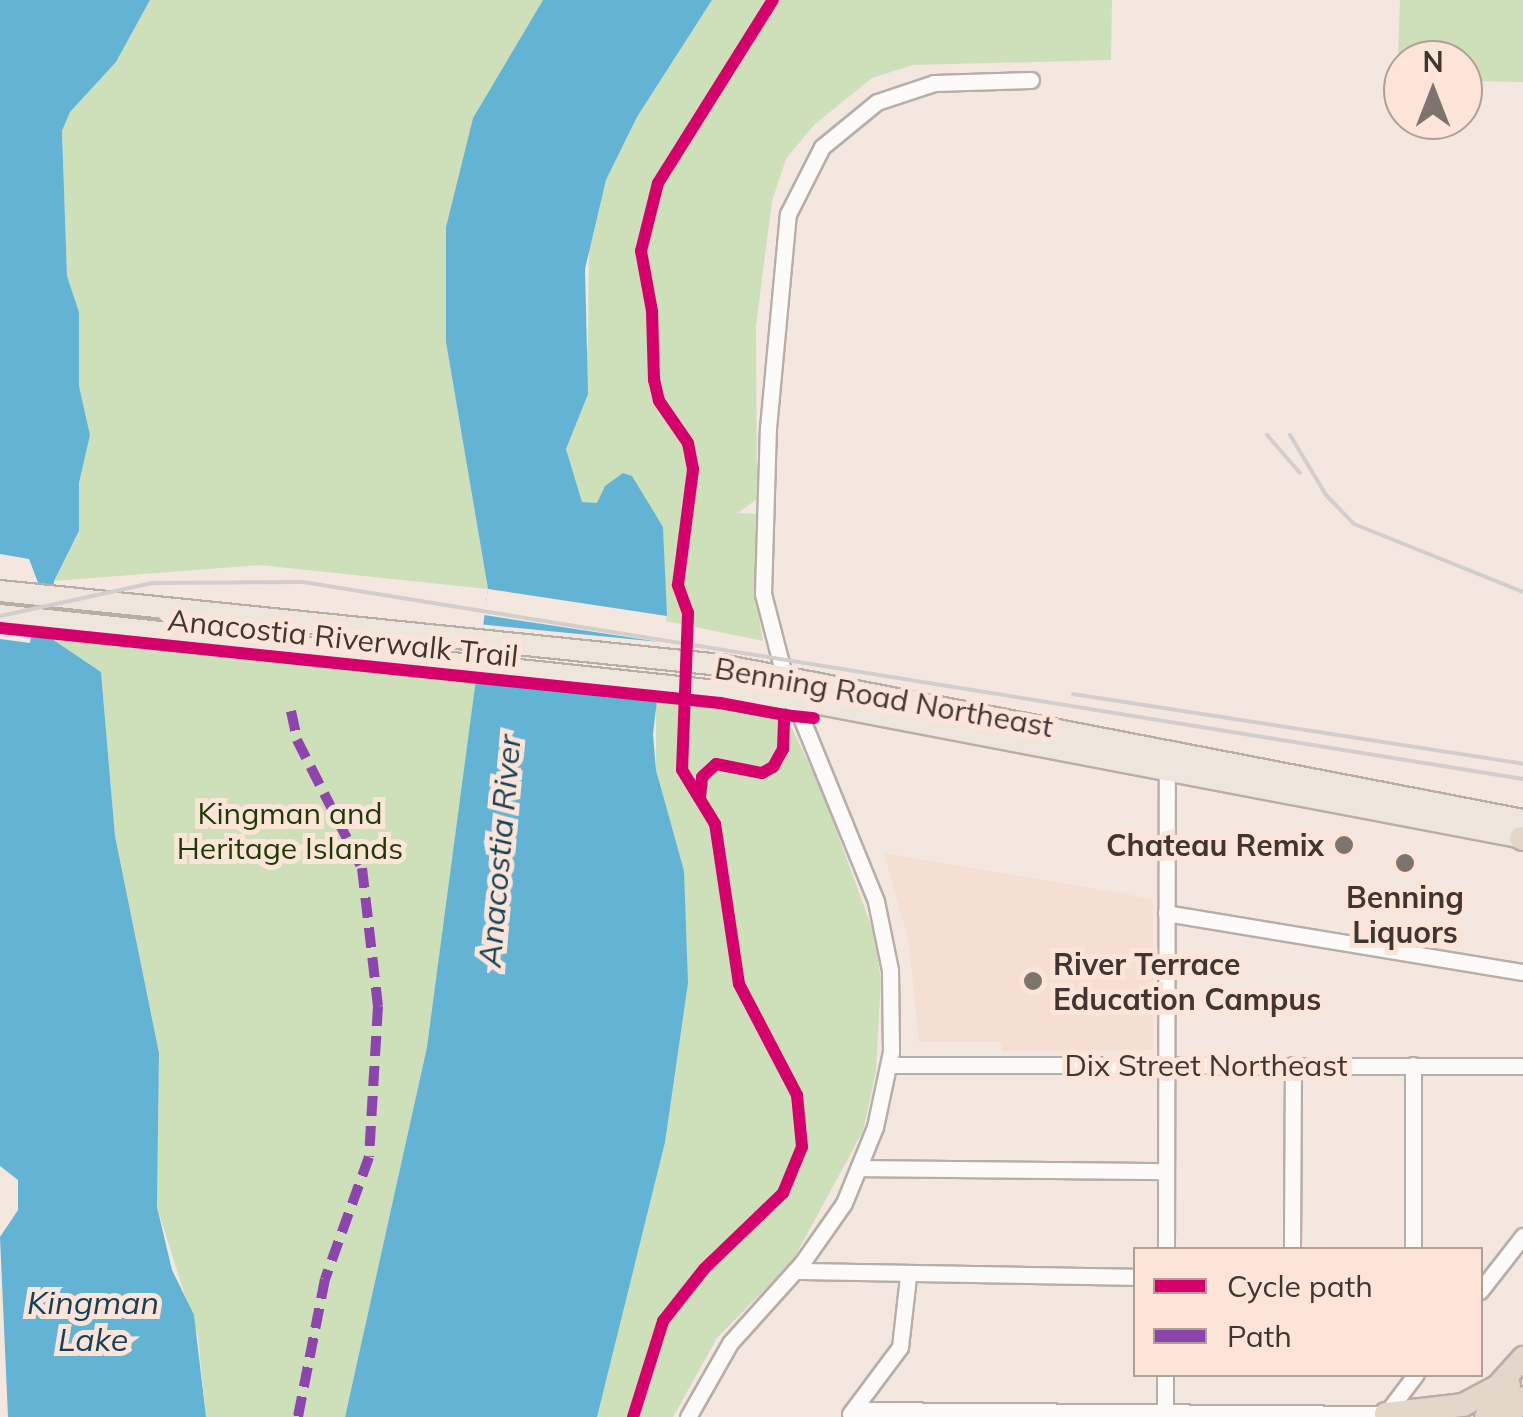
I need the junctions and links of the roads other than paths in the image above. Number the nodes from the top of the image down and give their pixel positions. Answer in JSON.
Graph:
{"nodes":[{"id":1,"x":1031,"y":80,"type":"dead end"},
{"id":2,"x":0,"y":592,"type":"edge"},
{"id":3,"x":0,"y":615,"type":"edge"},
{"id":4,"x":784,"y":675,"type":"junction"},
{"id":5,"x":793,"y":699,"type":"junction"},
{"id":6,"x":1167,"y":760,"type":"junction"},
{"id":7,"x":1521,"y":830,"type":"edge"},
{"id":8,"x":1166,"y":914,"type":"junction"},
{"id":9,"x":1523,"y":972,"type":"edge"},
{"id":10,"x":889,"y":1064,"type":"junction"},
{"id":11,"x":1166,"y":1065,"type":"junction"},
{"id":12,"x":1293,"y":1066,"type":"junction"},
{"id":13,"x":1414,"y":1066,"type":"junction"},
{"id":14,"x":1523,"y":1066,"type":"edge"},
{"id":15,"x":860,"y":1168,"type":"junction"},
{"id":16,"x":1166,"y":1171,"type":"junction"},
{"id":17,"x":1523,"y":1236,"type":"edge"},
{"id":18,"x":1166,"y":1247,"type":"edge"},
{"id":19,"x":1292,"y":1247,"type":"edge"},
{"id":20,"x":1412,"y":1247,"type":"edge"},
{"id":21,"x":795,"y":1271,"type":"junction"},
{"id":22,"x":908,"y":1277,"type":"junction"},
{"id":23,"x":1133,"y":1277,"type":"edge"},
{"id":24,"x":1483,"y":1284,"type":"edge"},
{"id":25,"x":1523,"y":1362,"type":"edge"},
{"id":26,"x":1166,"y":1377,"type":"edge"},
{"id":27,"x":1414,"y":1377,"type":"edge"},
{"id":28,"x":1523,"y":1398,"type":"edge"},
{"id":29,"x":851,"y":1414,"type":"edge"},
{"id":30,"x":1165,"y":1415,"type":"edge"},
{"id":31,"x":1384,"y":1415,"type":"edge"},
{"id":32,"x":688,"y":1417,"type":"edge"},
{"id":33,"x":1486,"y":1417,"type":"edge"},
{"id":34,"x":1508,"y":1417,"type":"edge"}],
"edges":[{"from":1,"to":4,"type":"street"},
{"from":2,"to":4,"type":"main road","name":"Benning Road Northeast"},
{"from":3,"to":5,"type":"main road","name":"Benning Road Northeast"},
{"from":4,"to":5,"type":"street"},
{"from":4,"to":6,"type":"main road","name":"Benning Road Northeast"},
{"from":5,"to":6,"type":"main road","name":"Benning Road Northeast"},
{"from":5,"to":10,"type":"street"},
{"from":6,"to":7,"type":"main road","name":"Benning Road Northeast"},
{"from":6,"to":8,"type":"street"},
{"from":8,"to":9,"type":"street"},
{"from":8,"to":11,"type":"street"},
{"from":10,"to":11,"type":"street","name":"Dix Street Northeast"},
{"from":10,"to":15,"type":"street"},
{"from":11,"to":12,"type":"street","name":"Dix Street Northeast"},
{"from":11,"to":16,"type":"street"},
{"from":12,"to":13,"type":"street","name":"Dix Street Northeast"},
{"from":12,"to":19,"type":"street"},
{"from":13,"to":14,"type":"street","name":"Dix Street Northeast"},
{"from":13,"to":20,"type":"street"},
{"from":15,"to":16,"type":"street"},
{"from":15,"to":21,"type":"street"},
{"from":16,"to":18,"type":"street"},
{"from":17,"to":24,"type":"street"},
{"from":21,"to":22,"type":"street"},
{"from":21,"to":32,"type":"street"},
{"from":22,"to":23,"type":"street"},
{"from":22,"to":29,"type":"street"},
{"from":25,"to":31,"type":"highway"},
{"from":25,"to":33,"type":"highway"},
{"from":26,"to":30,"type":"street"},
{"from":27,"to":31,"type":"street"},
{"from":28,"to":34,"type":"highway"},
{"from":29,"to":30,"type":"street"},
{"from":30,"to":31,"type":"street"}]}
